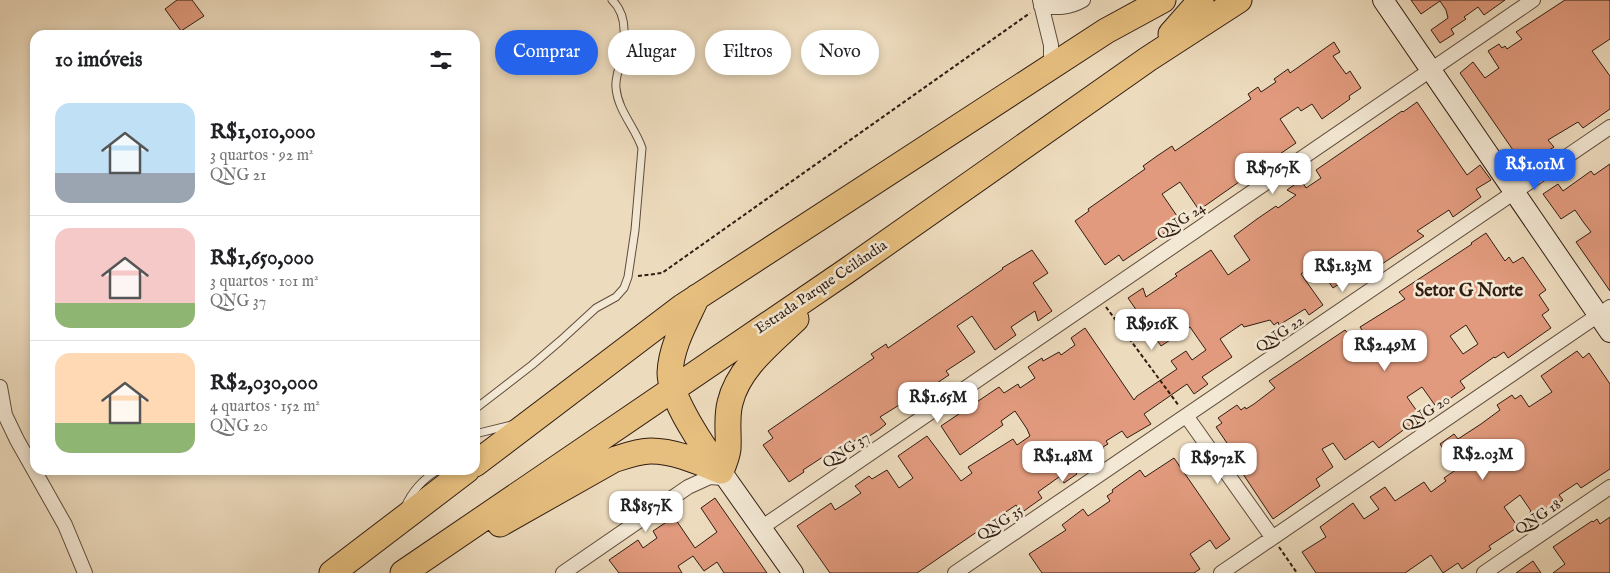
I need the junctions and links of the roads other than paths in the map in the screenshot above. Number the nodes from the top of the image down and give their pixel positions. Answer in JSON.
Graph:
{"nodes":[{"id":1,"x":612,"y":0,"type":"edge"},
{"id":2,"x":1083,"y":0,"type":"edge"},
{"id":3,"x":1163,"y":0,"type":"edge"},
{"id":4,"x":1201,"y":0,"type":"edge"},
{"id":5,"x":1239,"y":0,"type":"edge"},
{"id":6,"x":1383,"y":0,"type":"edge"},
{"id":7,"x":1533,"y":0,"type":"edge"},
{"id":8,"x":1040,"y":3,"type":"edge"},
{"id":9,"x":1148,"y":59,"type":"junction"},
{"id":10,"x":1051,"y":67,"type":"junction"},
{"id":11,"x":1431,"y":70,"type":"junction"},
{"id":12,"x":1610,"y":127,"type":"edge"},
{"id":13,"x":1515,"y":193,"type":"junction"},
{"id":14,"x":845,"y":272,"type":"junction"},
{"id":15,"x":697,"y":297,"type":"junction"},
{"id":16,"x":1099,"y":297,"type":"joint"},
{"id":17,"x":1604,"y":311,"type":"edge"},
{"id":18,"x":1610,"y":332,"type":"edge"},
{"id":19,"x":0,"y":387,"type":"edge"},
{"id":20,"x":673,"y":389,"type":"junction"},
{"id":21,"x":480,"y":405,"type":"edge"},
{"id":22,"x":1187,"y":417,"type":"junction"},
{"id":23,"x":528,"y":424,"type":"junction"},
{"id":24,"x":480,"y":433,"type":"edge"},
{"id":25,"x":480,"y":460,"type":"edge"},
{"id":26,"x":30,"y":463,"type":"edge"},
{"id":27,"x":724,"y":474,"type":"junction"},
{"id":28,"x":37,"y":475,"type":"edge"},
{"id":29,"x":431,"y":475,"type":"edge"},
{"id":30,"x":460,"y":475,"type":"edge"},
{"id":31,"x":1610,"y":487,"type":"edge"},
{"id":32,"x":400,"y":521,"type":"junction"},
{"id":33,"x":761,"y":528,"type":"junction"},
{"id":34,"x":1272,"y":537,"type":"junction"},
{"id":35,"x":85,"y":573,"type":"edge"},
{"id":36,"x":332,"y":573,"type":"edge"},
{"id":37,"x":403,"y":573,"type":"edge"},
{"id":38,"x":410,"y":573,"type":"edge"},
{"id":39,"x":563,"y":573,"type":"edge"},
{"id":40,"x":793,"y":573,"type":"edge"},
{"id":41,"x":955,"y":573,"type":"edge"},
{"id":42,"x":1221,"y":573,"type":"edge"},
{"id":43,"x":1484,"y":573,"type":"edge"}],
"edges":[{"from":1,"to":21,"type":"lane"},
{"from":2,"to":8,"type":"street"},
{"from":3,"to":10,"type":"highway"},
{"from":4,"to":9,"type":"highway"},
{"from":5,"to":9,"type":"highway","name":"Estrada Parque Ceilândia"},
{"from":6,"to":11,"type":"street"},
{"from":7,"to":11,"type":"street","name":"QNG 24"},
{"from":8,"to":10,"type":"street"},
{"from":9,"to":14,"type":"highway","name":"Estrada Parque Ceilândia"},
{"from":10,"to":15,"type":"highway"},
{"from":11,"to":13,"type":"street"},
{"from":11,"to":16,"type":"street","name":"QNG 24"},
{"from":12,"to":13,"type":"street","name":"QNG 22"},
{"from":13,"to":17,"type":"street"},
{"from":13,"to":22,"type":"street","name":"QNG 22"},
{"from":14,"to":20,"type":"highway","name":"Estrada Parque Ceilândia"},
{"from":14,"to":27,"type":"highway"},
{"from":15,"to":20,"type":"highway"},
{"from":15,"to":23,"type":"highway"},
{"from":16,"to":33,"type":"street","name":"QNG 37"},
{"from":17,"to":18,"type":"street"},
{"from":17,"to":34,"type":"street","name":"QNG 20"},
{"from":19,"to":26,"type":"street"},
{"from":20,"to":27,"type":"highway"},
{"from":20,"to":37,"type":"highway","name":"Estrada Parque Ceilândia"},
{"from":22,"to":34,"type":"street"},
{"from":22,"to":41,"type":"street","name":"QNG 35"},
{"from":23,"to":24,"type":"lane"},
{"from":23,"to":25,"type":"highway"},
{"from":27,"to":33,"type":"street"},
{"from":27,"to":38,"type":"highway"},
{"from":27,"to":39,"type":"street"},
{"from":28,"to":35,"type":"street"},
{"from":29,"to":32,"type":"lane"},
{"from":30,"to":32,"type":"highway"},
{"from":31,"to":43,"type":"street","name":"QNG 18"},
{"from":32,"to":36,"type":"highway"},
{"from":33,"to":40,"type":"street"},
{"from":34,"to":42,"type":"street","name":"QNG 20"}]}
